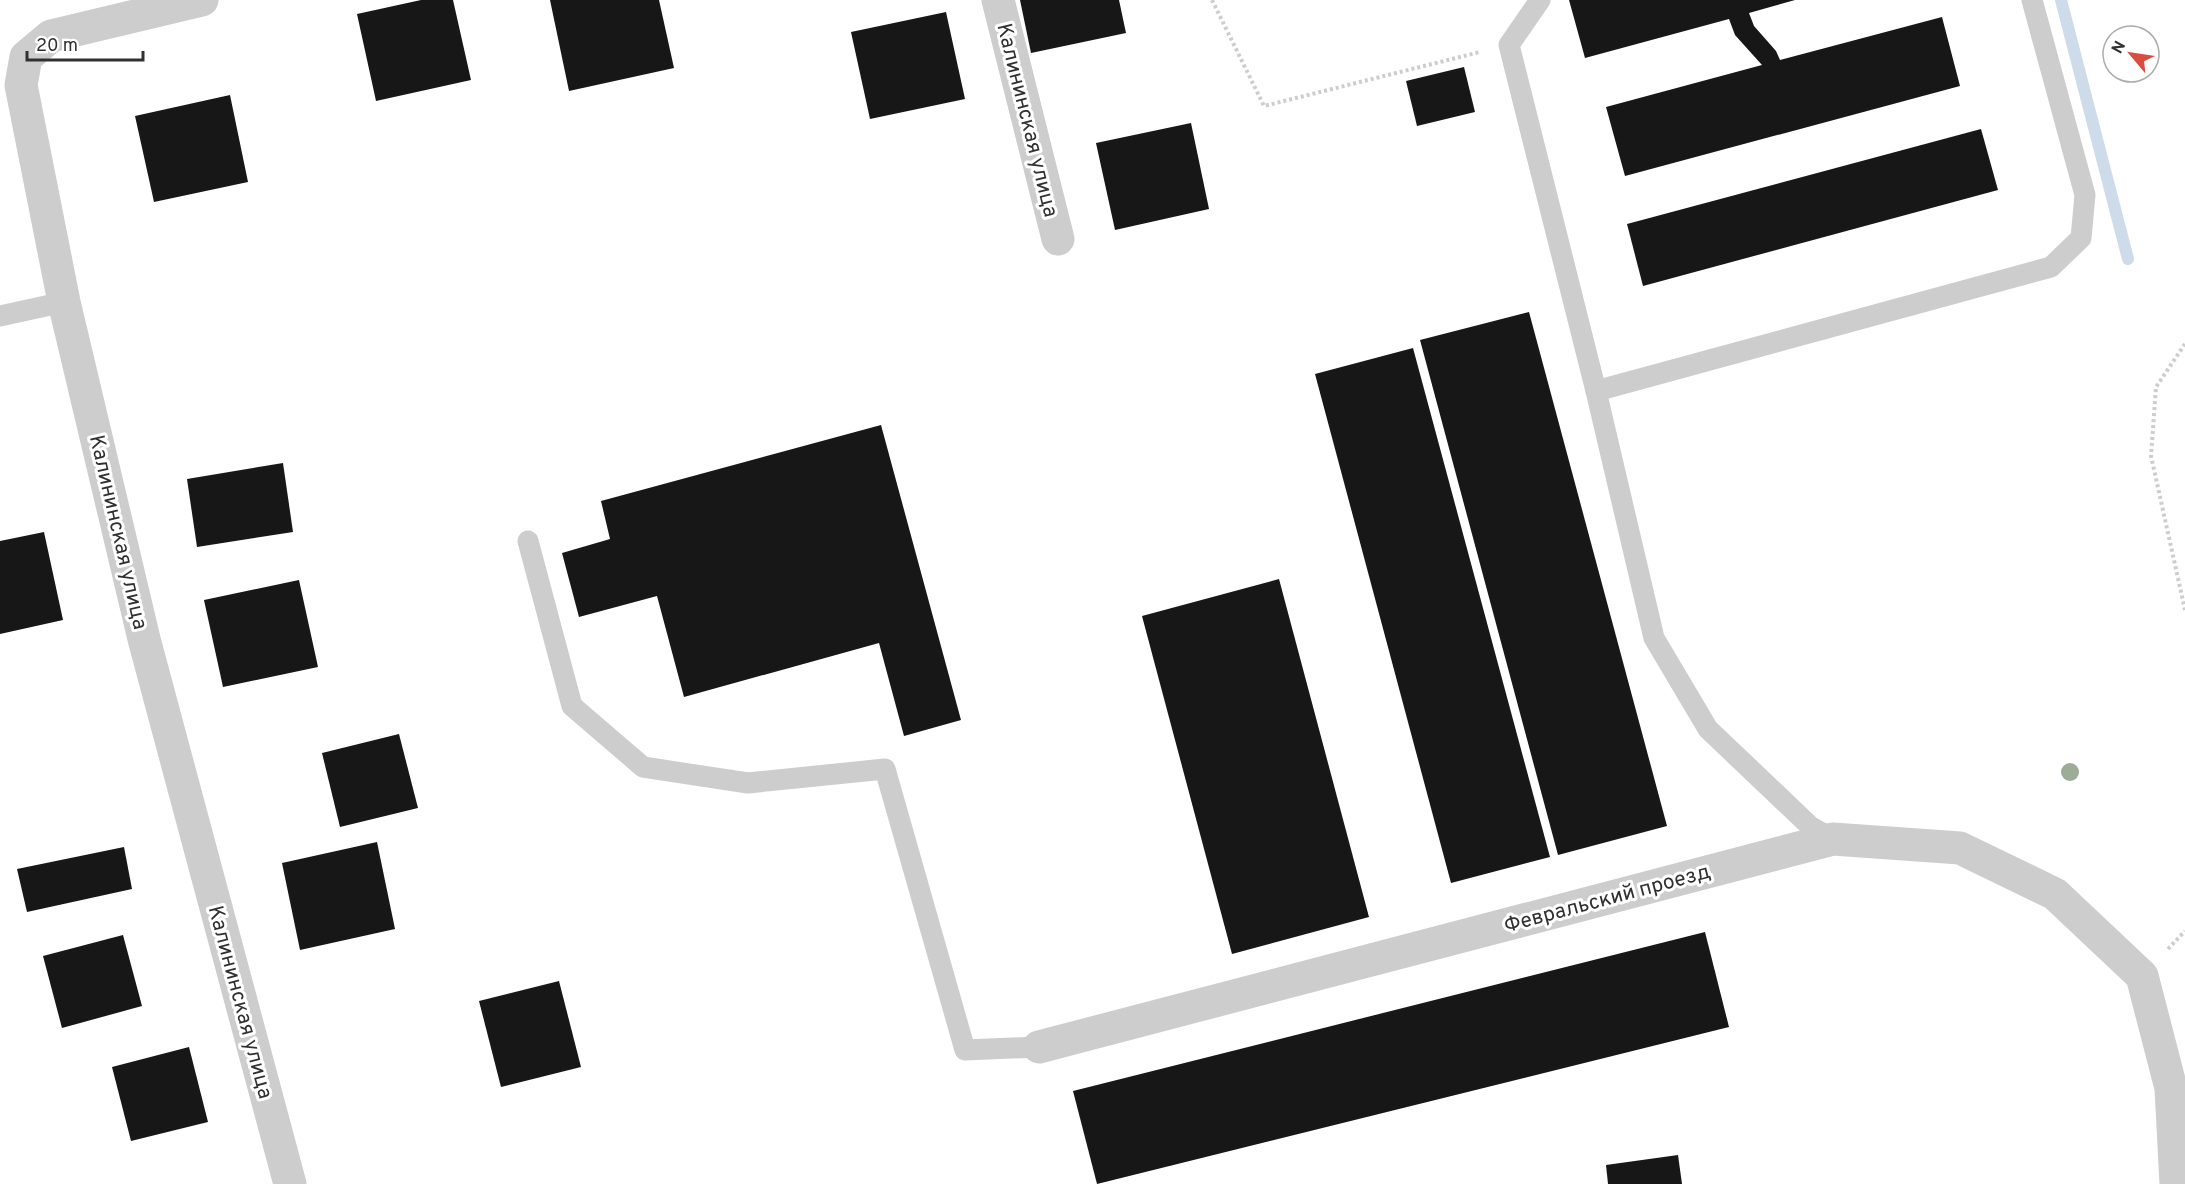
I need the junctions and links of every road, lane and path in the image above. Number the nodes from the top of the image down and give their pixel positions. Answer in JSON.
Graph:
{"nodes":[{"id":1,"x":202,"y":0,"type":"edge"},
{"id":2,"x":998,"y":0,"type":"edge"},
{"id":3,"x":1212,"y":0,"type":"edge"},
{"id":4,"x":1540,"y":0,"type":"edge"},
{"id":5,"x":2032,"y":0,"type":"edge"},
{"id":6,"x":1509,"y":45,"type":"junction"},
{"id":7,"x":1058,"y":239,"type":"dead end"},
{"id":8,"x":64,"y":302,"type":"junction"},
{"id":9,"x":0,"y":316,"type":"edge"},
{"id":10,"x":2185,"y":344,"type":"edge"},
{"id":11,"x":1596,"y":391,"type":"junction"},
{"id":12,"x":528,"y":541,"type":"dead end"},
{"id":13,"x":2185,"y":610,"type":"edge"},
{"id":14,"x":1833,"y":838,"type":"junction"},
{"id":15,"x":1039,"y":1047,"type":"joint"},
{"id":16,"x":290,"y":1184,"type":"edge"},
{"id":17,"x":2176,"y":1184,"type":"edge"}],
"edges":[{"from":1,"to":8,"type":"street","name":"Калининская улица"},
{"from":2,"to":7,"type":"street","name":"Калининская улица"},
{"from":3,"to":6,"type":"path"},
{"from":4,"to":6,"type":"lane"},
{"from":5,"to":11,"type":"lane"},
{"from":6,"to":11,"type":"lane"},
{"from":8,"to":9,"type":"lane"},
{"from":8,"to":16,"type":"street","name":"Калининская улица"},
{"from":10,"to":13,"type":"path"},
{"from":11,"to":14,"type":"lane"},
{"from":12,"to":15,"type":"lane"},
{"from":14,"to":15,"type":"street","name":"Февральский проезд"},
{"from":14,"to":17,"type":"street","name":"Февральский проезд"}]}
